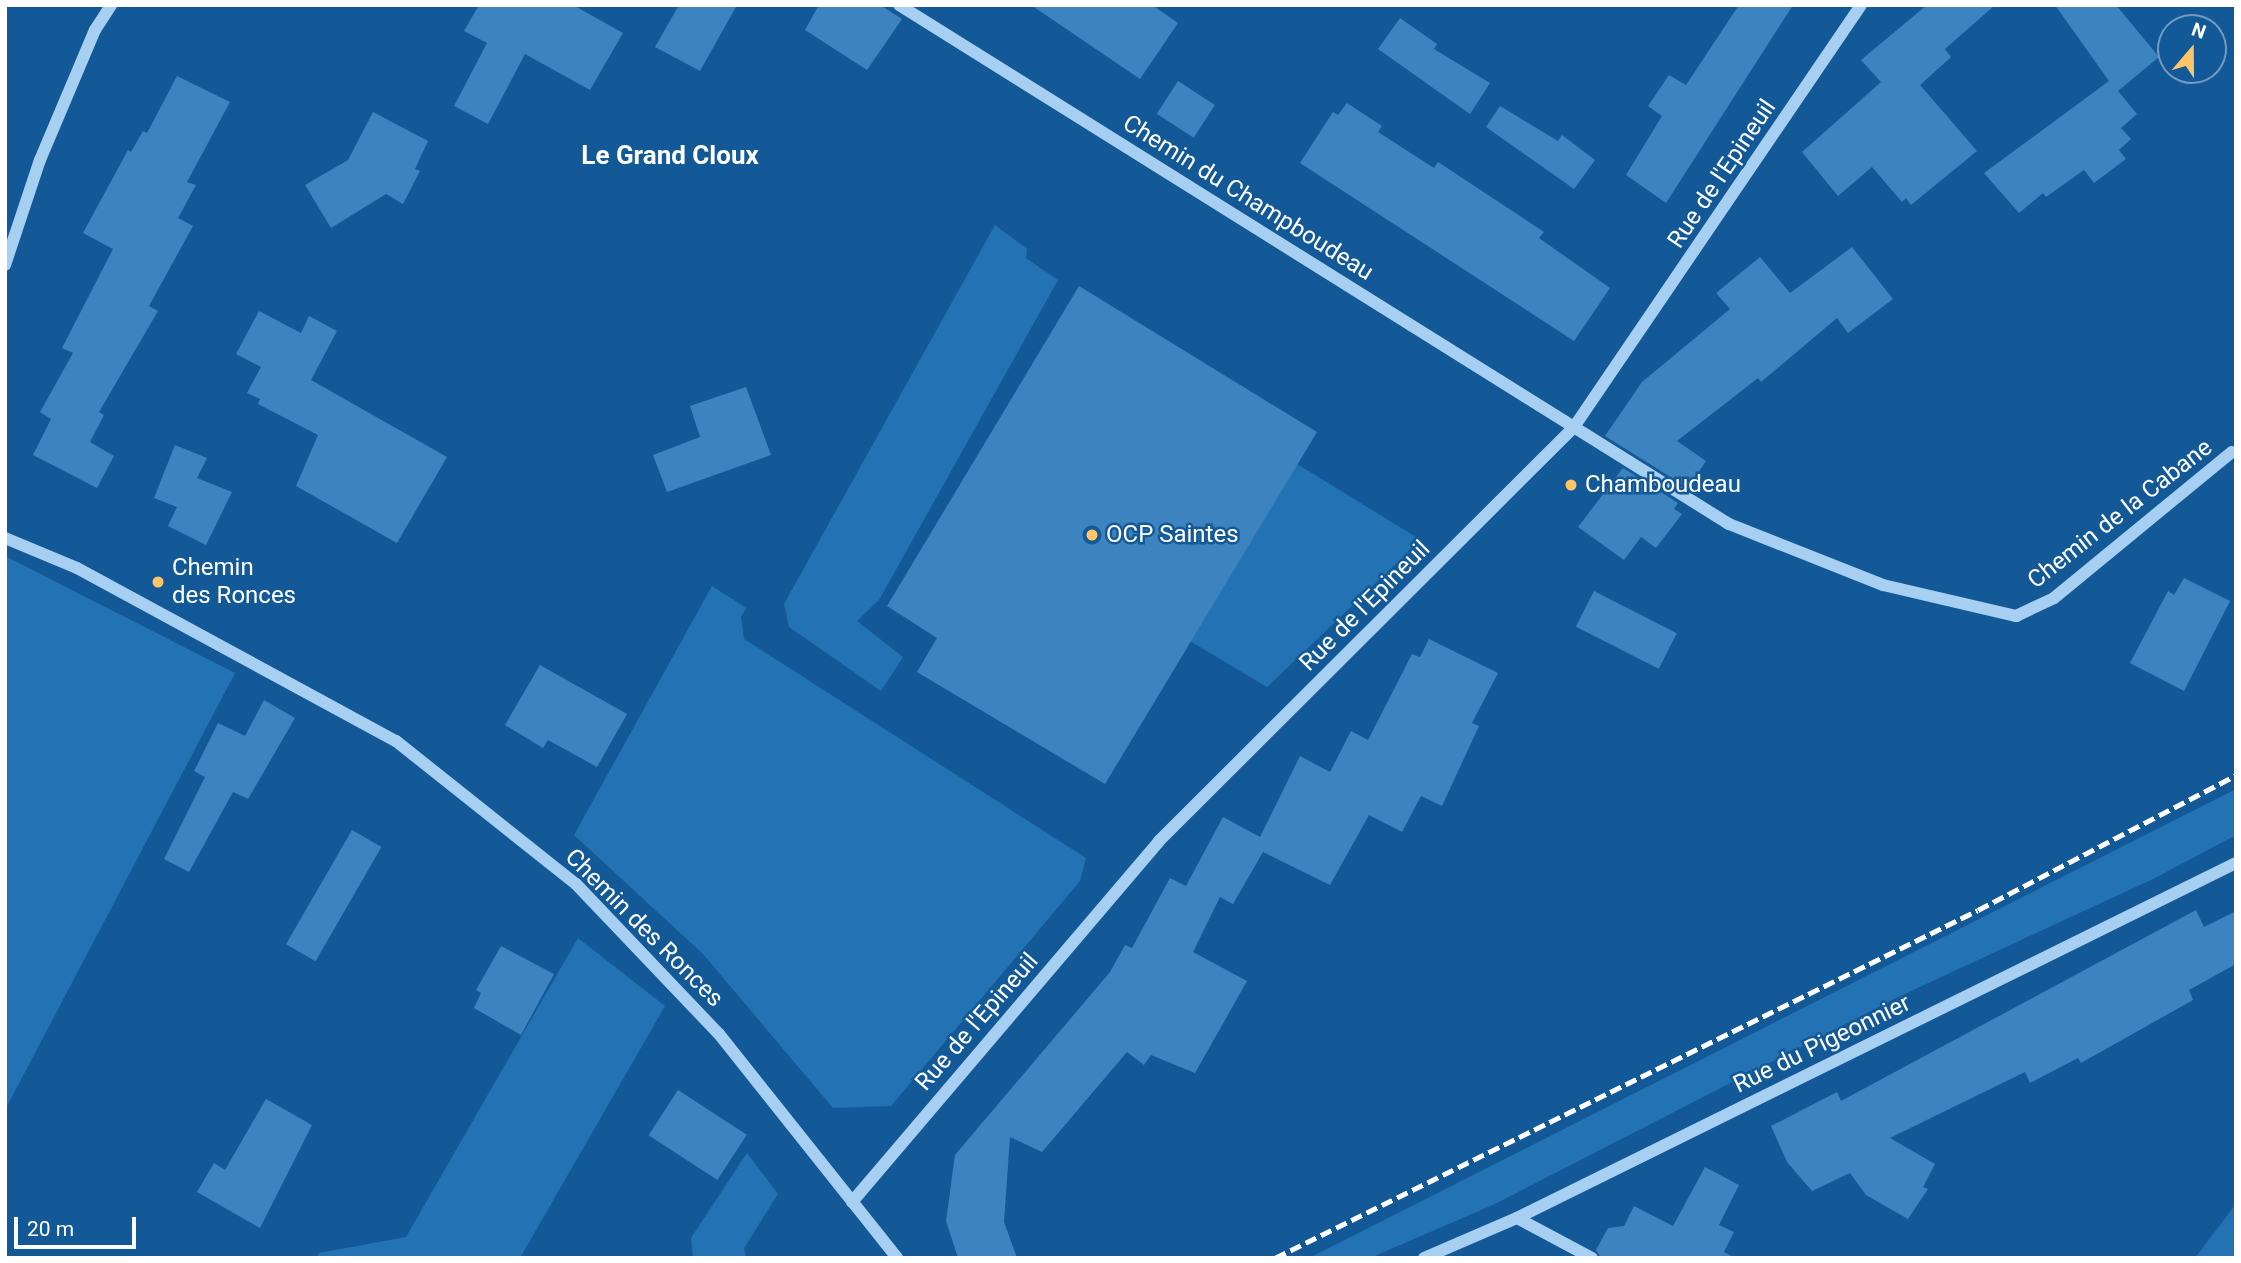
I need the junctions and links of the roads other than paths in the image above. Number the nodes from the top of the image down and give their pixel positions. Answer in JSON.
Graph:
{"nodes":[{"id":1,"x":111,"y":5,"type":"edge"},
{"id":2,"x":899,"y":5,"type":"edge"},
{"id":3,"x":1861,"y":5,"type":"edge"},
{"id":4,"x":5,"y":265,"type":"edge"},
{"id":5,"x":1574,"y":427,"type":"junction"},
{"id":6,"x":2232,"y":452,"type":"dead end"},
{"id":7,"x":5,"y":538,"type":"edge"},
{"id":8,"x":2236,"y":863,"type":"edge"},
{"id":9,"x":852,"y":1202,"type":"junction"},
{"id":10,"x":1517,"y":1218,"type":"junction"},
{"id":11,"x":897,"y":1258,"type":"edge"},
{"id":12,"x":1424,"y":1258,"type":"edge"},
{"id":13,"x":1592,"y":1258,"type":"edge"}],
"edges":[{"from":1,"to":4,"type":"street"},
{"from":2,"to":5,"type":"street","name":"Chemin du Champboudeau"},
{"from":3,"to":5,"type":"street","name":"Rue de l'Epineuil"},
{"from":5,"to":6,"type":"street","name":"Chemin de la Cabane"},
{"from":5,"to":9,"type":"street","name":"Rue de l'Epineuil"},
{"from":7,"to":9,"type":"street","name":"Chemin des Ronces"},
{"from":8,"to":10,"type":"street","name":"Rue du Pigeonnier"},
{"from":9,"to":11,"type":"street","name":"Chemin des Ronces"},
{"from":10,"to":12,"type":"street","name":"Rue du Pigeonnier"},
{"from":10,"to":13,"type":"street"}]}
